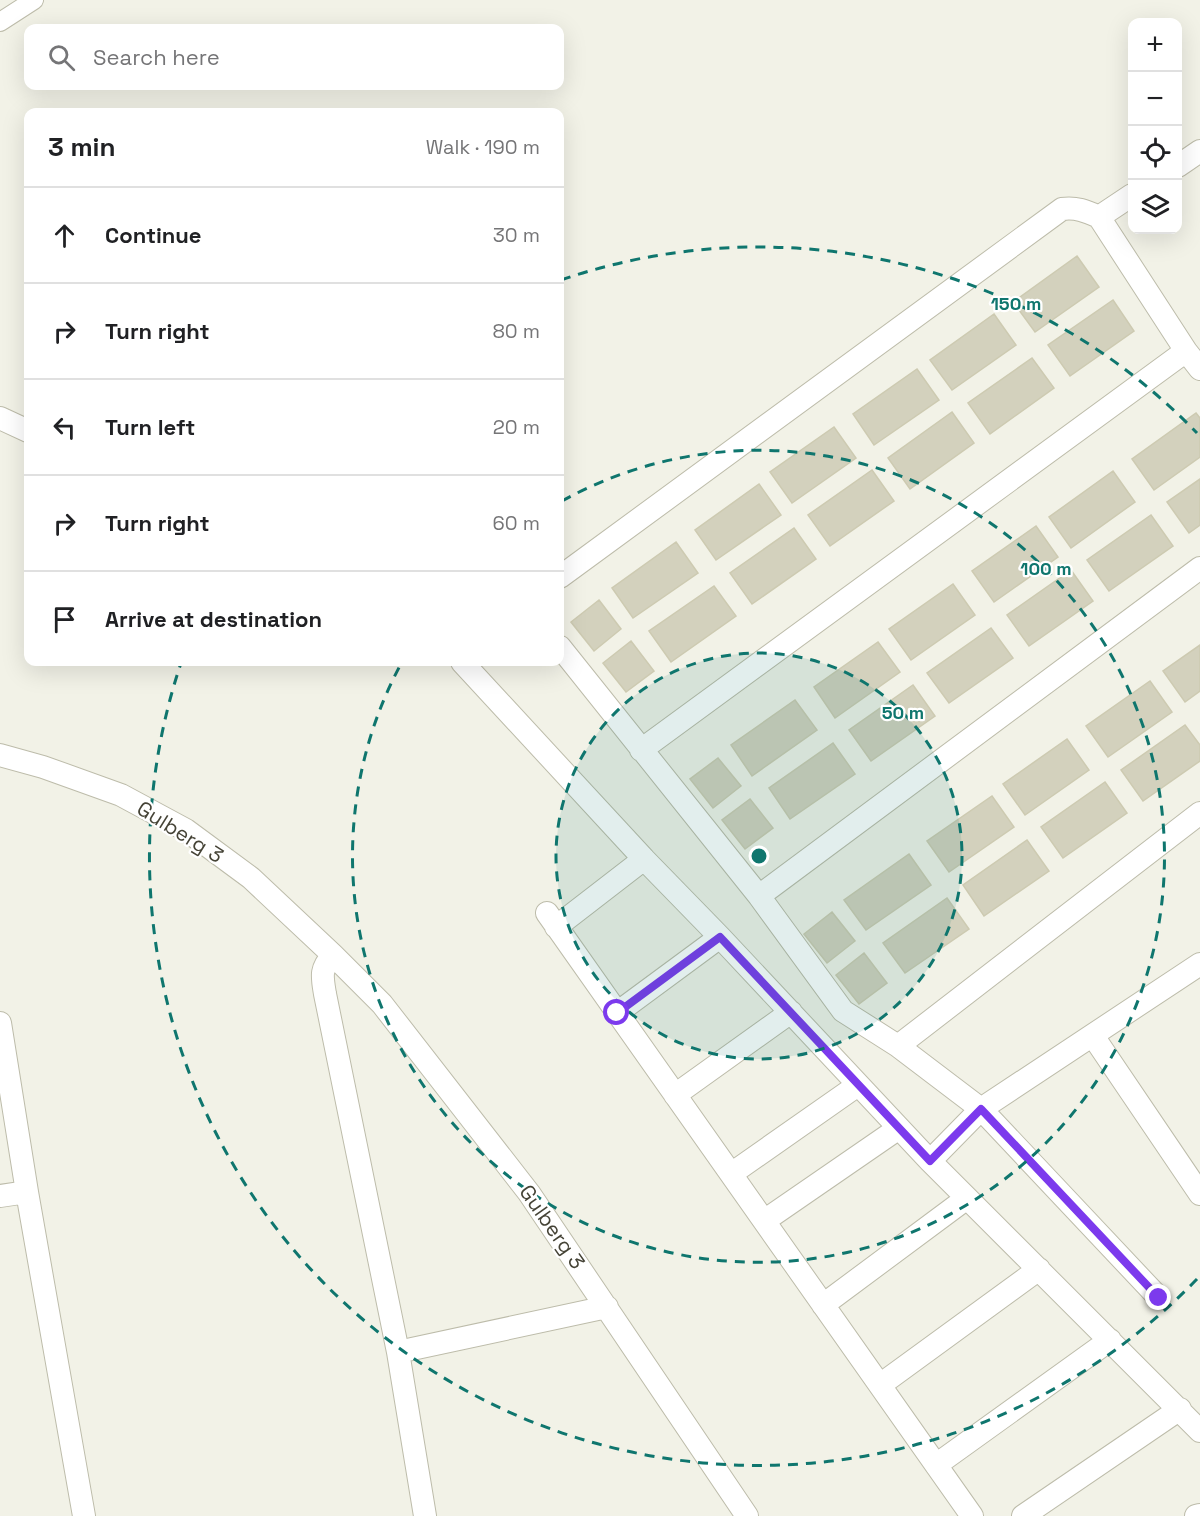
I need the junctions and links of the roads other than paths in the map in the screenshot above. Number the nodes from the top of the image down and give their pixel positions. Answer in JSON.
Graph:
{"nodes":[{"id":1,"x":34,"y":0,"type":"edge"},
{"id":2,"x":0,"y":22,"type":"edge"},
{"id":3,"x":1200,"y":151,"type":"edge"},
{"id":4,"x":1182,"y":163,"type":"edge"},
{"id":5,"x":1128,"y":198,"type":"edge"},
{"id":6,"x":1100,"y":217,"type":"junction"},
{"id":7,"x":1186,"y":351,"type":"junction"},
{"id":8,"x":1200,"y":369,"type":"edge"},
{"id":9,"x":0,"y":418,"type":"edge"},
{"id":10,"x":24,"y":429,"type":"edge"},
{"id":11,"x":1200,"y":568,"type":"edge"},
{"id":12,"x":564,"y":574,"type":"edge"},
{"id":13,"x":564,"y":652,"type":"edge"},
{"id":14,"x":466,"y":666,"type":"edge"},
{"id":15,"x":640,"y":750,"type":"junction"},
{"id":16,"x":0,"y":755,"type":"edge"},
{"id":17,"x":1200,"y":813,"type":"edge"},
{"id":18,"x":644,"y":859,"type":"junction"},
{"id":19,"x":759,"y":896,"type":"junction"},
{"id":20,"x":720,"y":937,"type":"junction"},
{"id":21,"x":333,"y":955,"type":"junction"},
{"id":22,"x":1200,"y":964,"type":"edge"},
{"id":23,"x":790,"y":1012,"type":"junction"},
{"id":24,"x":617,"y":1013,"type":"junction"},
{"id":25,"x":0,"y":1023,"type":"edge"},
{"id":26,"x":1092,"y":1036,"type":"junction"},
{"id":27,"x":898,"y":1046,"type":"junction"},
{"id":28,"x":858,"y":1084,"type":"junction"},
{"id":29,"x":675,"y":1095,"type":"junction"},
{"id":30,"x":981,"y":1109,"type":"junction"},
{"id":31,"x":898,"y":1128,"type":"junction"},
{"id":32,"x":930,"y":1161,"type":"junction"},
{"id":33,"x":731,"y":1174,"type":"junction"},
{"id":34,"x":27,"y":1192,"type":"junction"},
{"id":35,"x":1200,"y":1194,"type":"edge"},
{"id":36,"x":0,"y":1196,"type":"edge"},
{"id":37,"x":968,"y":1198,"type":"junction"},
{"id":38,"x":764,"y":1221,"type":"junction"},
{"id":39,"x":1039,"y":1269,"type":"junction"},
{"id":40,"x":1159,"y":1298,"type":"dead end"},
{"id":41,"x":823,"y":1305,"type":"junction"},
{"id":42,"x":607,"y":1307,"type":"junction"},
{"id":43,"x":1110,"y":1340,"type":"junction"},
{"id":44,"x":398,"y":1352,"type":"junction"},
{"id":45,"x":880,"y":1385,"type":"junction"},
{"id":46,"x":1180,"y":1409,"type":"junction"},
{"id":47,"x":1200,"y":1431,"type":"edge"},
{"id":48,"x":936,"y":1465,"type":"junction"},
{"id":49,"x":84,"y":1516,"type":"edge"},
{"id":50,"x":425,"y":1516,"type":"edge"},
{"id":51,"x":747,"y":1516,"type":"edge"},
{"id":52,"x":972,"y":1516,"type":"edge"},
{"id":53,"x":1023,"y":1516,"type":"edge"}],
"edges":[{"from":1,"to":2,"type":"street"},
{"from":3,"to":4,"type":"street"},
{"from":5,"to":6,"type":"street"},
{"from":6,"to":7,"type":"street"},
{"from":6,"to":12,"type":"street"},
{"from":7,"to":8,"type":"street"},
{"from":7,"to":15,"type":"street"},
{"from":9,"to":10,"type":"street"},
{"from":11,"to":19,"type":"street"},
{"from":13,"to":15,"type":"street"},
{"from":14,"to":18,"type":"street"},
{"from":15,"to":19,"type":"street"},
{"from":16,"to":21,"type":"street","name":"Gulberg 3"},
{"from":17,"to":27,"type":"street"},
{"from":18,"to":20,"type":"street"},
{"from":18,"to":24,"type":"street"},
{"from":19,"to":27,"type":"street"},
{"from":20,"to":23,"type":"street"},
{"from":20,"to":24,"type":"street"},
{"from":21,"to":42,"type":"street","name":"Gulberg 3"},
{"from":21,"to":44,"type":"street"},
{"from":22,"to":26,"type":"street"},
{"from":23,"to":28,"type":"street"},
{"from":23,"to":29,"type":"street"},
{"from":24,"to":29,"type":"street"},
{"from":25,"to":34,"type":"street"},
{"from":26,"to":30,"type":"street"},
{"from":26,"to":35,"type":"street"},
{"from":27,"to":30,"type":"street"},
{"from":28,"to":31,"type":"street"},
{"from":28,"to":33,"type":"street"},
{"from":29,"to":33,"type":"street"},
{"from":30,"to":32,"type":"street"},
{"from":30,"to":40,"type":"street"},
{"from":31,"to":32,"type":"street"},
{"from":31,"to":38,"type":"street"},
{"from":32,"to":37,"type":"street"},
{"from":33,"to":38,"type":"street"},
{"from":34,"to":36,"type":"street"},
{"from":34,"to":49,"type":"street"},
{"from":37,"to":39,"type":"street"},
{"from":37,"to":41,"type":"street"},
{"from":38,"to":41,"type":"street"},
{"from":39,"to":43,"type":"street"},
{"from":39,"to":45,"type":"street"},
{"from":41,"to":45,"type":"street"},
{"from":42,"to":44,"type":"street"},
{"from":42,"to":51,"type":"street","name":"Gulberg 3"},
{"from":43,"to":46,"type":"street"},
{"from":43,"to":48,"type":"street"},
{"from":44,"to":50,"type":"street"},
{"from":45,"to":48,"type":"street"},
{"from":46,"to":47,"type":"street"},
{"from":46,"to":53,"type":"street"},
{"from":48,"to":52,"type":"street"}]}
